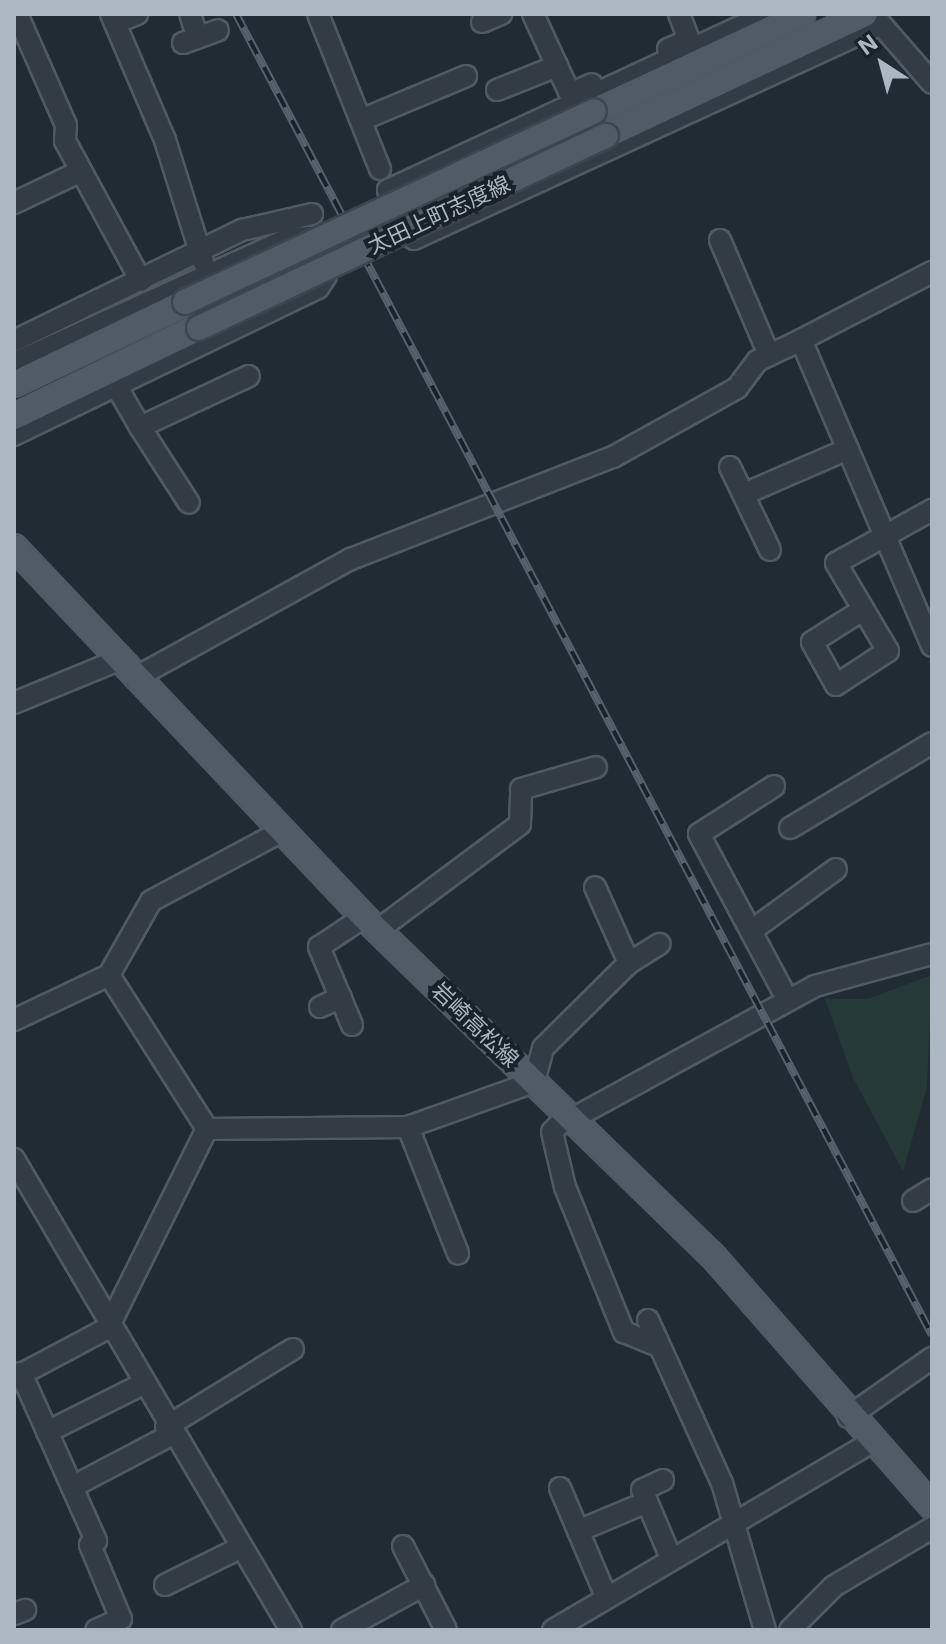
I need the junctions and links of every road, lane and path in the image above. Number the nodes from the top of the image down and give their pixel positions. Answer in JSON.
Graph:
{"nodes":[{"id":1,"x":137,"y":14,"type":"edge"},
{"id":2,"x":190,"y":14,"type":"edge"},
{"id":3,"x":318,"y":14,"type":"edge"},
{"id":4,"x":501,"y":14,"type":"edge"},
{"id":5,"x":533,"y":14,"type":"edge"},
{"id":6,"x":679,"y":14,"type":"edge"},
{"id":7,"x":767,"y":14,"type":"edge"},
{"id":8,"x":802,"y":14,"type":"edge"},
{"id":9,"x":17,"y":16,"type":"edge"},
{"id":10,"x":872,"y":18,"type":"edge"},
{"id":11,"x":113,"y":19,"type":"edge"},
{"id":12,"x":482,"y":22,"type":"dead end"},
{"id":13,"x":200,"y":37,"type":"dead end"},
{"id":14,"x":557,"y":66,"type":"junction"},
{"id":15,"x":466,"y":76,"type":"dead end"},
{"id":16,"x":932,"y":83,"type":"edge"},
{"id":17,"x":497,"y":90,"type":"dead end"},
{"id":18,"x":361,"y":120,"type":"junction"},
{"id":19,"x":380,"y":169,"type":"dead end"},
{"id":20,"x":81,"y":171,"type":"junction"},
{"id":21,"x":14,"y":203,"type":"edge"},
{"id":22,"x":312,"y":214,"type":"dead end"},
{"id":23,"x":720,"y":240,"type":"dead end"},
{"id":24,"x":203,"y":260,"type":"junction"},
{"id":25,"x":932,"y":272,"type":"edge"},
{"id":26,"x":141,"y":281,"type":"junction"},
{"id":27,"x":801,"y":340,"type":"junction"},
{"id":28,"x":14,"y":341,"type":"edge"},
{"id":29,"x":769,"y":355,"type":"junction"},
{"id":30,"x":14,"y":363,"type":"edge"},
{"id":31,"x":249,"y":376,"type":"dead end"},
{"id":32,"x":14,"y":384,"type":"edge"},
{"id":33,"x":118,"y":389,"type":"junction"},
{"id":34,"x":14,"y":417,"type":"edge"},
{"id":35,"x":140,"y":427,"type":"junction"},
{"id":36,"x":14,"y":435,"type":"edge"},
{"id":37,"x":848,"y":449,"type":"junction"},
{"id":38,"x":730,"y":467,"type":"dead end"},
{"id":39,"x":744,"y":494,"type":"junction"},
{"id":40,"x":189,"y":503,"type":"dead end"},
{"id":41,"x":932,"y":510,"type":"edge"},
{"id":42,"x":884,"y":534,"type":"junction"},
{"id":43,"x":14,"y":547,"type":"edge"},
{"id":44,"x":770,"y":550,"type":"dead end"},
{"id":45,"x":861,"y":611,"type":"dead end"},
{"id":46,"x":932,"y":646,"type":"edge"},
{"id":47,"x":119,"y":660,"type":"junction"},
{"id":48,"x":135,"y":678,"type":"junction"},
{"id":49,"x":14,"y":703,"type":"edge"},
{"id":50,"x":932,"y":743,"type":"edge"},
{"id":51,"x":596,"y":767,"type":"dead end"},
{"id":52,"x":774,"y":786,"type":"dead end"},
{"id":53,"x":790,"y":828,"type":"dead end"},
{"id":54,"x":282,"y":831,"type":"junction"},
{"id":55,"x":836,"y":869,"type":"dead end"},
{"id":56,"x":595,"y":887,"type":"dead end"},
{"id":57,"x":371,"y":924,"type":"junction"},
{"id":58,"x":751,"y":931,"type":"junction"},
{"id":59,"x":660,"y":944,"type":"dead end"},
{"id":60,"x":932,"y":954,"type":"edge"},
{"id":61,"x":629,"y":963,"type":"junction"},
{"id":62,"x":109,"y":975,"type":"junction"},
{"id":63,"x":341,"y":997,"type":"junction"},
{"id":64,"x":787,"y":999,"type":"junction"},
{"id":65,"x":320,"y":1007,"type":"dead end"},
{"id":66,"x":14,"y":1020,"type":"edge"},
{"id":67,"x":352,"y":1025,"type":"dead end"},
{"id":68,"x":534,"y":1082,"type":"junction"},
{"id":69,"x":570,"y":1117,"type":"junction"},
{"id":70,"x":408,"y":1127,"type":"junction"},
{"id":71,"x":207,"y":1129,"type":"junction"},
{"id":72,"x":14,"y":1159,"type":"edge"},
{"id":73,"x":932,"y":1189,"type":"edge"},
{"id":74,"x":913,"y":1201,"type":"dead end"},
{"id":75,"x":458,"y":1253,"type":"dead end"},
{"id":76,"x":648,"y":1320,"type":"dead end"},
{"id":77,"x":108,"y":1328,"type":"junction"},
{"id":78,"x":657,"y":1345,"type":"junction"},
{"id":79,"x":293,"y":1349,"type":"dead end"},
{"id":80,"x":932,"y":1358,"type":"edge"},
{"id":81,"x":18,"y":1376,"type":"edge"},
{"id":82,"x":141,"y":1385,"type":"junction"},
{"id":83,"x":848,"y":1417,"type":"junction"},
{"id":84,"x":168,"y":1431,"type":"junction"},
{"id":85,"x":47,"y":1432,"type":"junction"},
{"id":86,"x":871,"y":1443,"type":"junction"},
{"id":87,"x":663,"y":1480,"type":"dead end"},
{"id":88,"x":72,"y":1487,"type":"junction"},
{"id":89,"x":560,"y":1488,"type":"dead end"},
{"id":90,"x":647,"y":1502,"type":"junction"},
{"id":91,"x":932,"y":1506,"type":"edge"},
{"id":92,"x":735,"y":1526,"type":"junction"},
{"id":93,"x":932,"y":1528,"type":"edge"},
{"id":94,"x":578,"y":1531,"type":"junction"},
{"id":95,"x":403,"y":1546,"type":"dead end"},
{"id":96,"x":240,"y":1548,"type":"junction"},
{"id":97,"x":671,"y":1558,"type":"junction"},
{"id":98,"x":165,"y":1585,"type":"dead end"},
{"id":99,"x":424,"y":1585,"type":"junction"},
{"id":100,"x":605,"y":1594,"type":"junction"},
{"id":101,"x":96,"y":1630,"type":"edge"},
{"id":102,"x":291,"y":1630,"type":"edge"},
{"id":103,"x":342,"y":1630,"type":"edge"},
{"id":104,"x":446,"y":1630,"type":"edge"},
{"id":105,"x":553,"y":1630,"type":"edge"},
{"id":106,"x":765,"y":1630,"type":"edge"},
{"id":107,"x":790,"y":1630,"type":"edge"}],
"edges":[{"from":1,"to":11,"type":"street"},
{"from":2,"to":13,"type":"street"},
{"from":3,"to":18,"type":"street"},
{"from":4,"to":12,"type":"street"},
{"from":5,"to":14,"type":"street"},
{"from":6,"to":14,"type":"street"},
{"from":7,"to":10,"type":"street"},
{"from":8,"to":32,"type":"main road","name":"太田上町志度線","bridge":true},
{"from":9,"to":20,"type":"street"},
{"from":10,"to":16,"type":"street"},
{"from":10,"to":34,"type":"main road","name":"太田上町志度線","bridge":true},
{"from":11,"to":24,"type":"street"},
{"from":14,"to":17,"type":"street"},
{"from":15,"to":18,"type":"street"},
{"from":18,"to":19,"type":"street"},
{"from":20,"to":21,"type":"street"},
{"from":20,"to":26,"type":"street"},
{"from":22,"to":24,"type":"street"},
{"from":23,"to":29,"type":"street"},
{"from":24,"to":26,"type":"street"},
{"from":25,"to":27,"type":"street"},
{"from":26,"to":28,"type":"street"},
{"from":27,"to":29,"type":"street"},
{"from":27,"to":37,"type":"street"},
{"from":29,"to":48,"type":"street"},
{"from":30,"to":33,"type":"street"},
{"from":31,"to":35,"type":"street"},
{"from":33,"to":35,"type":"street"},
{"from":33,"to":36,"type":"street"},
{"from":35,"to":40,"type":"street"},
{"from":37,"to":39,"type":"street"},
{"from":37,"to":42,"type":"street"},
{"from":38,"to":39,"type":"street"},
{"from":39,"to":44,"type":"street"},
{"from":41,"to":42,"type":"street"},
{"from":42,"to":45,"type":"street"},
{"from":42,"to":46,"type":"street"},
{"from":43,"to":47,"type":"main road","name":"岩崎高松線"},
{"from":47,"to":48,"type":"main road","name":"岩崎高松線"},
{"from":47,"to":49,"type":"street"},
{"from":48,"to":54,"type":"main road","name":"岩崎高松線"},
{"from":50,"to":53,"type":"street"},
{"from":51,"to":57,"type":"street"},
{"from":52,"to":58,"type":"street"},
{"from":54,"to":57,"type":"main road","name":"岩崎高松線"},
{"from":54,"to":62,"type":"street"},
{"from":55,"to":58,"type":"street"},
{"from":56,"to":61,"type":"street"},
{"from":57,"to":63,"type":"street"},
{"from":57,"to":68,"type":"main road","name":"岩崎高松線"},
{"from":58,"to":64,"type":"street"},
{"from":59,"to":61,"type":"street"},
{"from":60,"to":64,"type":"street"},
{"from":61,"to":68,"type":"street"},
{"from":62,"to":66,"type":"street"},
{"from":62,"to":71,"type":"street"},
{"from":63,"to":65,"type":"street"},
{"from":63,"to":67,"type":"street"},
{"from":64,"to":69,"type":"street"},
{"from":68,"to":69,"type":"main road","name":"岩崎高松線"},
{"from":68,"to":70,"type":"street"},
{"from":69,"to":78,"type":"street"},
{"from":69,"to":83,"type":"main road","name":"岩崎高松線"},
{"from":70,"to":71,"type":"street"},
{"from":70,"to":75,"type":"street"},
{"from":71,"to":77,"type":"street"},
{"from":72,"to":77,"type":"street"},
{"from":73,"to":74,"type":"street"},
{"from":76,"to":78,"type":"street"},
{"from":77,"to":81,"type":"street"},
{"from":77,"to":82,"type":"street"},
{"from":78,"to":92,"type":"street"},
{"from":79,"to":84,"type":"street"},
{"from":80,"to":83,"type":"street"},
{"from":81,"to":85,"type":"street"},
{"from":82,"to":84,"type":"street"},
{"from":82,"to":85,"type":"street"},
{"from":83,"to":86,"type":"main road","name":"岩崎高松線"},
{"from":84,"to":88,"type":"street"},
{"from":84,"to":96,"type":"street"},
{"from":85,"to":88,"type":"street"},
{"from":86,"to":91,"type":"main road","name":"岩崎高松線"},
{"from":86,"to":92,"type":"street"},
{"from":87,"to":90,"type":"street"},
{"from":88,"to":101,"type":"street"},
{"from":89,"to":94,"type":"street"},
{"from":90,"to":94,"type":"street"},
{"from":90,"to":97,"type":"street"},
{"from":92,"to":97,"type":"street"},
{"from":92,"to":106,"type":"street"},
{"from":93,"to":107,"type":"street"},
{"from":94,"to":100,"type":"street"},
{"from":95,"to":99,"type":"street"},
{"from":96,"to":98,"type":"street"},
{"from":96,"to":102,"type":"street"},
{"from":97,"to":100,"type":"street"},
{"from":99,"to":103,"type":"street"},
{"from":99,"to":104,"type":"street"},
{"from":100,"to":105,"type":"street"}]}
